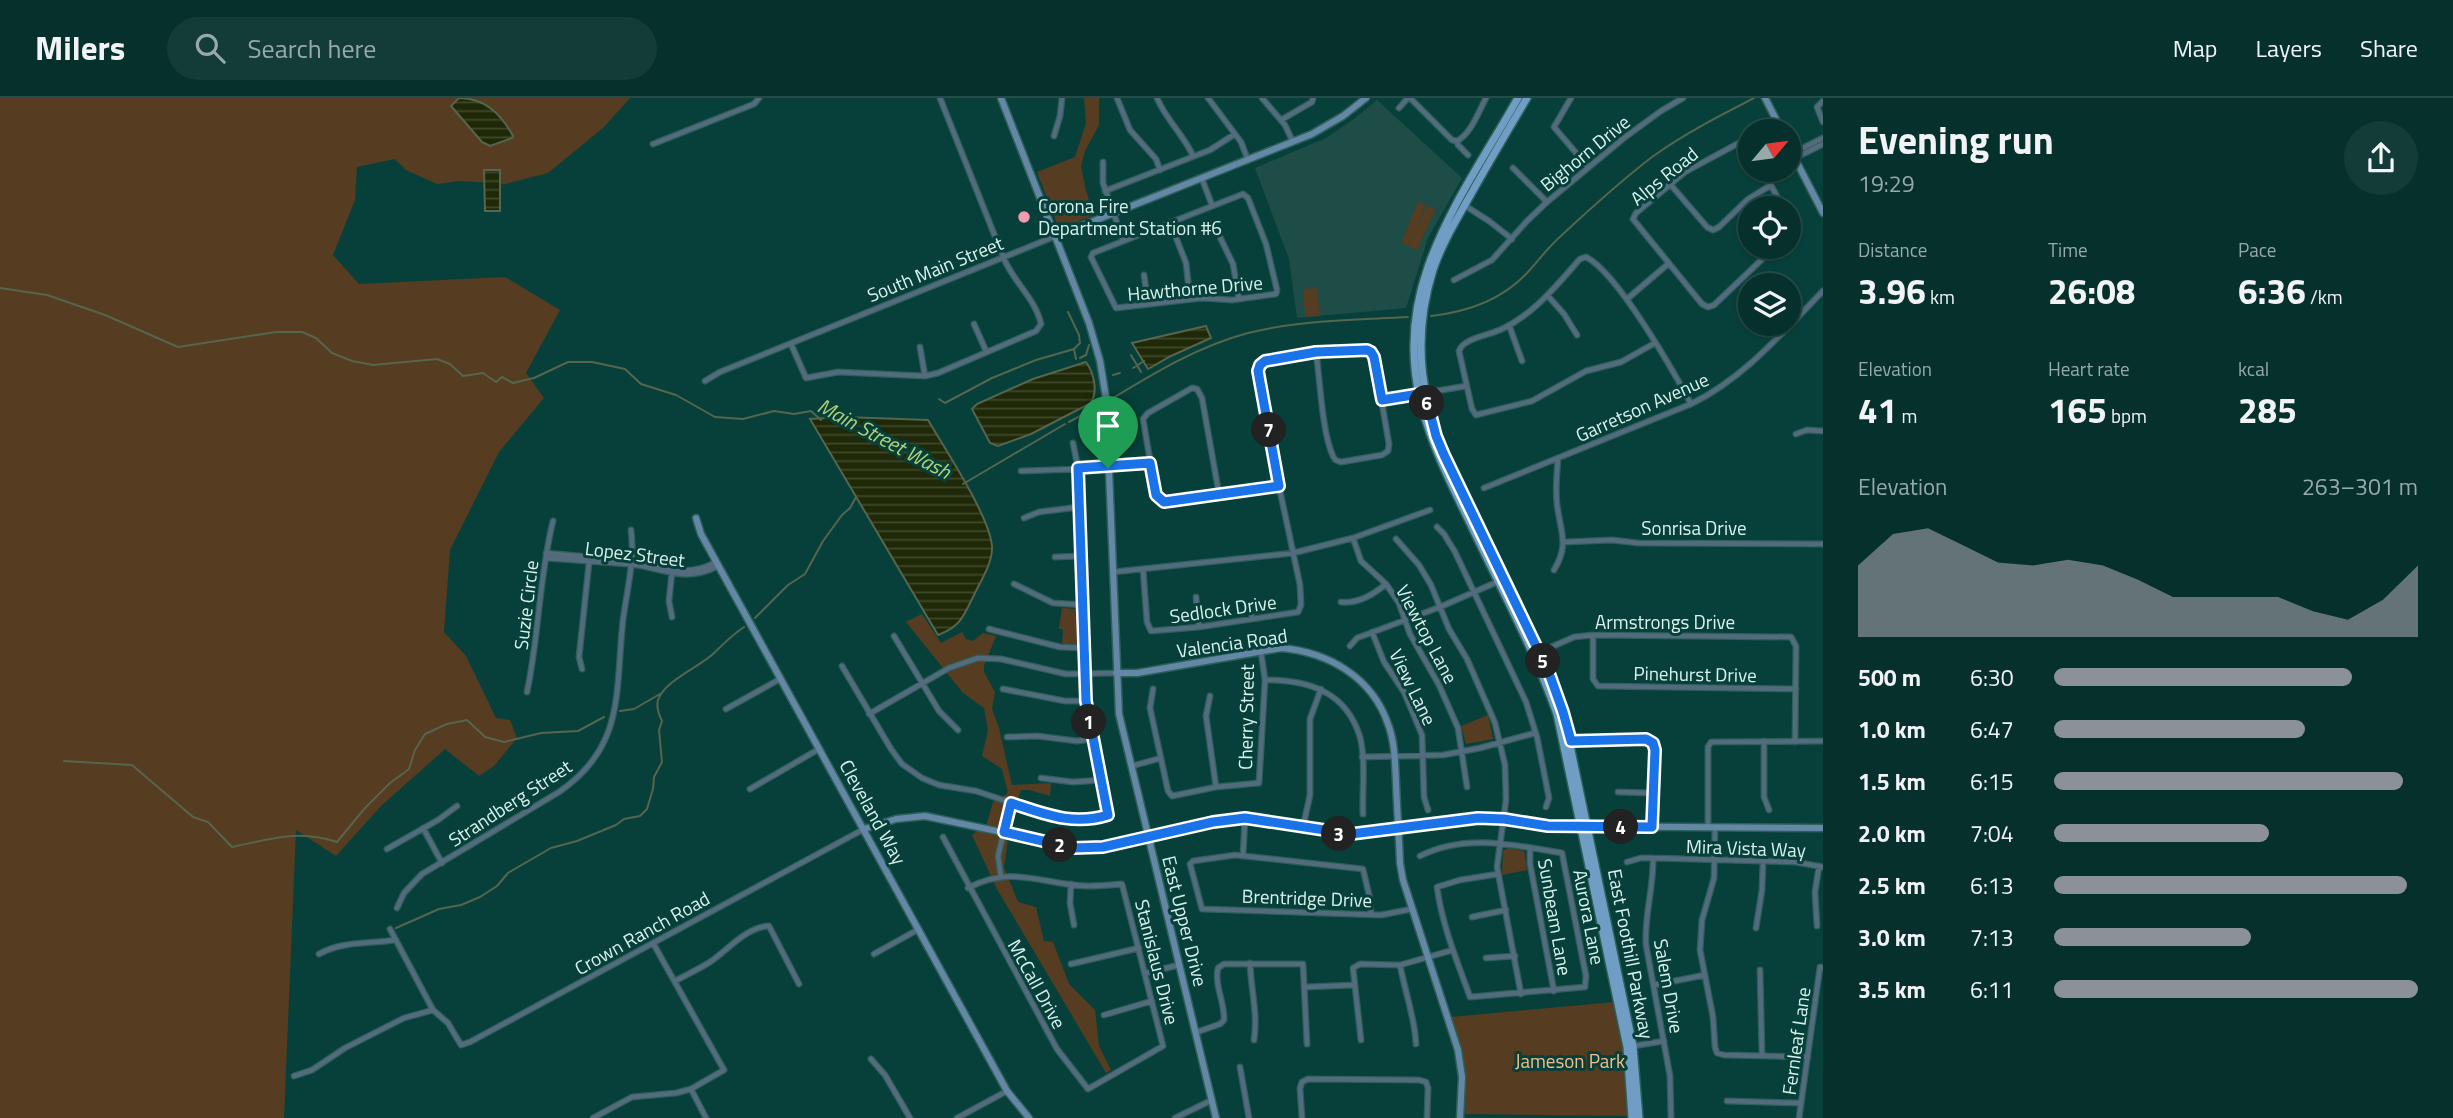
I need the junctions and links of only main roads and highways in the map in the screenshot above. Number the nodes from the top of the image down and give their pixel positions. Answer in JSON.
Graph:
{"nodes":[{"id":1,"x":1001,"y":98,"type":"edge"},
{"id":2,"x":1366,"y":98,"type":"edge"},
{"id":3,"x":1522,"y":98,"type":"edge"},
{"id":4,"x":1765,"y":98,"type":"edge"},
{"id":5,"x":1776,"y":119,"type":"edge"},
{"id":6,"x":1801,"y":170,"type":"edge"},
{"id":7,"x":1461,"y":204,"type":"junction"},
{"id":8,"x":1823,"y":213,"type":"edge"},
{"id":9,"x":1056,"y":236,"type":"junction"},
{"id":10,"x":1421,"y":393,"type":"junction"},
{"id":11,"x":696,"y":518,"type":"dead end"},
{"id":12,"x":1116,"y":673,"type":"junction"},
{"id":13,"x":1586,"y":827,"type":"junction"},
{"id":14,"x":1823,"y":828,"type":"edge"},
{"id":15,"x":864,"y":829,"type":"junction"},
{"id":16,"x":1398,"y":830,"type":"junction"},
{"id":17,"x":1148,"y":837,"type":"junction"},
{"id":18,"x":1029,"y":1118,"type":"edge"},
{"id":19,"x":1216,"y":1118,"type":"edge"},
{"id":20,"x":1460,"y":1118,"type":"edge"},
{"id":21,"x":1632,"y":1118,"type":"edge"},
{"id":22,"x":1639,"y":1118,"type":"edge"}],
"edges":[{"from":1,"to":9,"type":"main road","name":"East Upper Drive"},
{"from":2,"to":9,"type":"main road","name":"South Main Street"},
{"from":3,"to":7,"type":"main road","name":"East Foothill Parkway"},
{"from":3,"to":7,"type":"main road","name":"East Foothill Parkway"},
{"from":4,"to":5,"type":"main road"},
{"from":6,"to":8,"type":"main road"},
{"from":7,"to":10,"type":"main road","name":"East Foothill Parkway"},
{"from":9,"to":12,"type":"main road","name":"East Upper Drive"},
{"from":10,"to":13,"type":"main road","name":"East Foothill Parkway"},
{"from":10,"to":13,"type":"main road","name":"East Foothill Parkway"},
{"from":11,"to":15,"type":"main road","name":"Cleveland Way"},
{"from":12,"to":16,"type":"main road","name":"Valencia Road"},
{"from":12,"to":17,"type":"main road","name":"East Upper Drive"},
{"from":13,"to":14,"type":"main road"},
{"from":13,"to":16,"type":"main road"},
{"from":13,"to":21,"type":"main road","name":"East Foothill Parkway"},
{"from":13,"to":22,"type":"main road","name":"East Foothill Parkway"},
{"from":15,"to":17,"type":"main road"},
{"from":15,"to":18,"type":"main road","name":"Cleveland Way"},
{"from":16,"to":17,"type":"main road"},
{"from":16,"to":20,"type":"main road","name":"Valencia Road"},
{"from":17,"to":19,"type":"main road","name":"East Upper Drive"}]}
